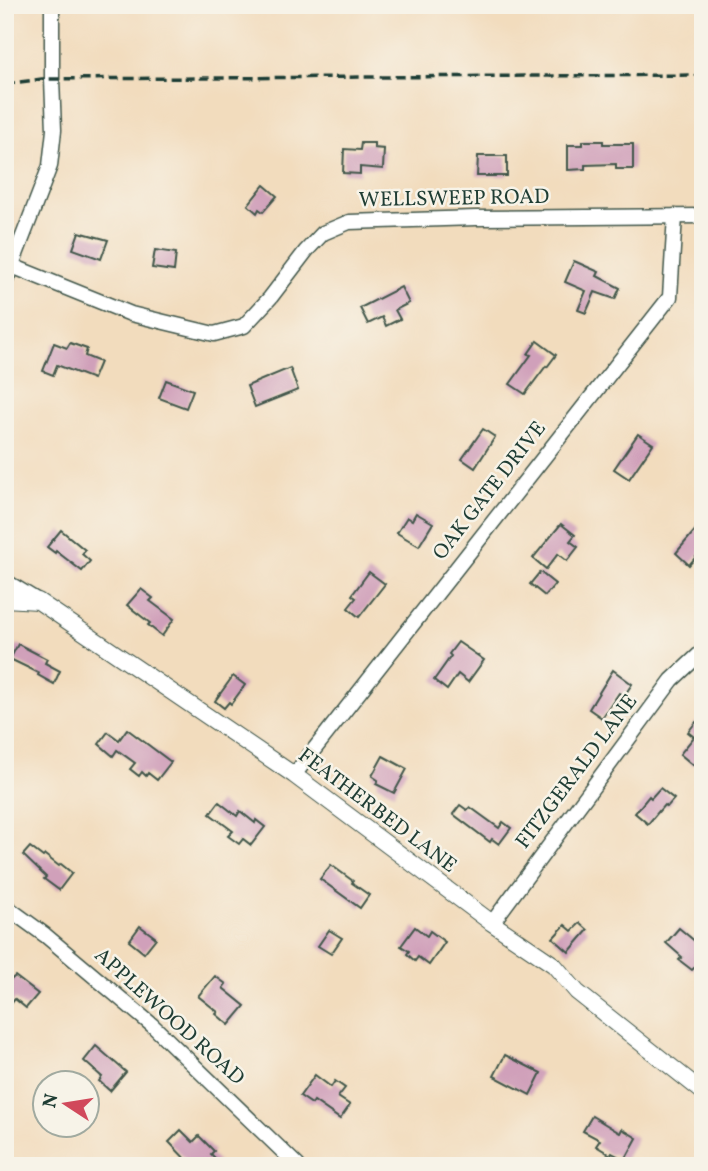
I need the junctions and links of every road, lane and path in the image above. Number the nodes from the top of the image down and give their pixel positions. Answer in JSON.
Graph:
{"nodes":[{"id":1,"x":52,"y":5,"type":"edge"},
{"id":2,"x":675,"y":216,"type":"junction"},
{"id":3,"x":703,"y":216,"type":"edge"},
{"id":4,"x":12,"y":266,"type":"junction"},
{"id":5,"x":5,"y":283,"type":"edge"},
{"id":6,"x":5,"y":581,"type":"edge"},
{"id":7,"x":5,"y":599,"type":"edge"},
{"id":8,"x":38,"y":601,"type":"junction"},
{"id":9,"x":703,"y":651,"type":"edge"},
{"id":10,"x":294,"y":775,"type":"junction"},
{"id":11,"x":5,"y":906,"type":"edge"},
{"id":12,"x":492,"y":923,"type":"junction"},
{"id":13,"x":703,"y":1092,"type":"edge"},
{"id":14,"x":298,"y":1166,"type":"edge"}],
"edges":[{"from":1,"to":4,"type":"street"},
{"from":2,"to":3,"type":"street","name":"WELLSWEEP ROAD"},
{"from":2,"to":4,"type":"street","name":"WELLSWEEP ROAD"},
{"from":2,"to":10,"type":"street","name":"OAK GATE DRIVE"},
{"from":4,"to":5,"type":"street"},
{"from":6,"to":8,"type":"street"},
{"from":7,"to":8,"type":"street"},
{"from":8,"to":10,"type":"street","name":"FEATHERBED LANE"},
{"from":9,"to":12,"type":"street","name":"FITZGERALD LANE"},
{"from":10,"to":12,"type":"street","name":"FEATHERBED LANE"},
{"from":11,"to":14,"type":"street","name":"APPLEWOOD ROAD"},
{"from":12,"to":13,"type":"street","name":"FEATHERBED LANE"}]}
